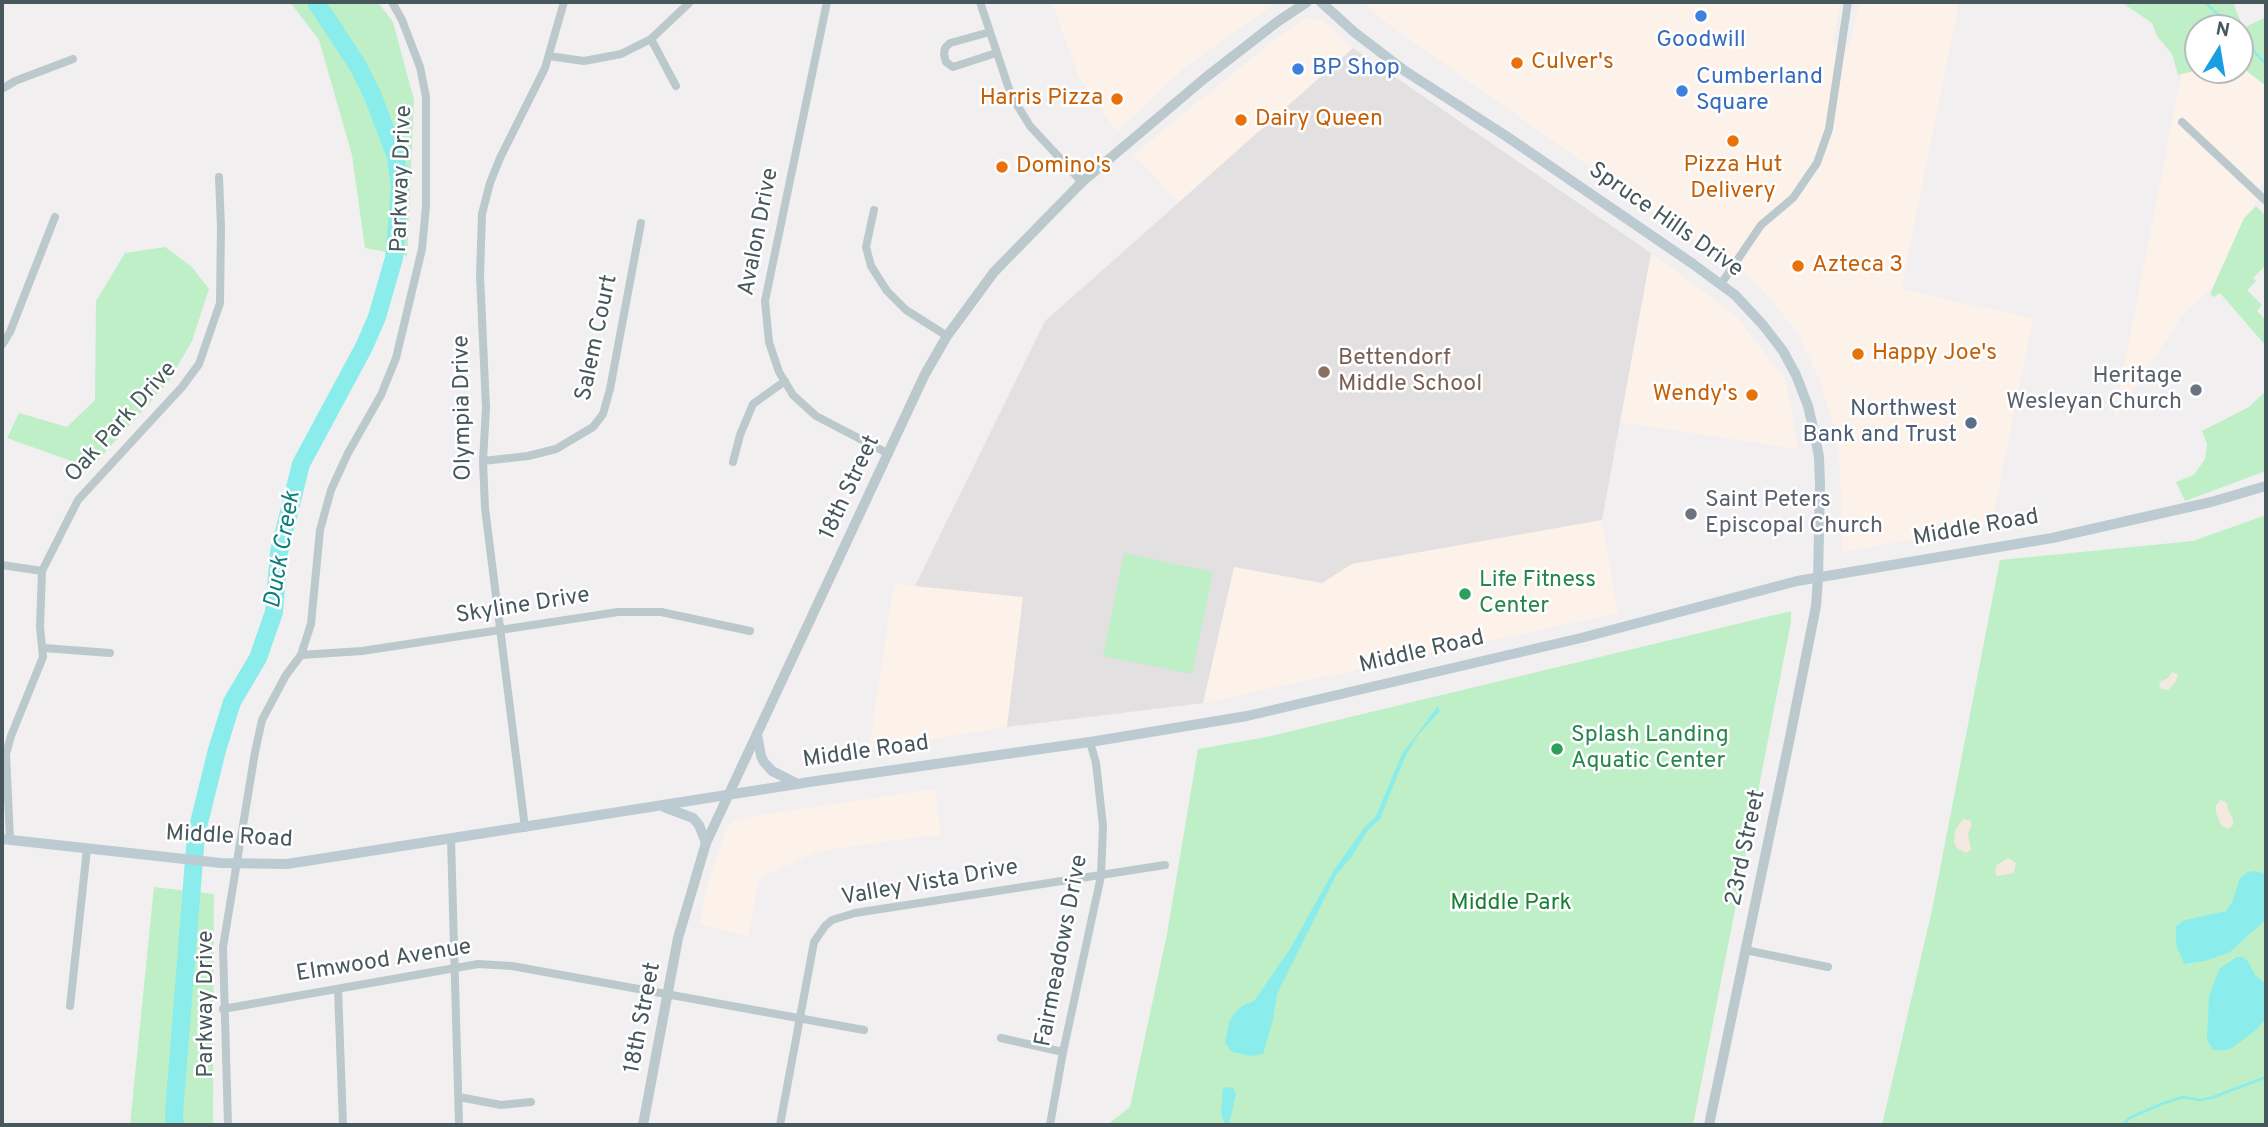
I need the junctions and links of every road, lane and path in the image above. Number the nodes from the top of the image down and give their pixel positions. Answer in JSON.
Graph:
{"nodes":[{"id":1,"x":392,"y":2,"type":"edge"},
{"id":2,"x":564,"y":2,"type":"edge"},
{"id":3,"x":691,"y":2,"type":"edge"},
{"id":4,"x":827,"y":2,"type":"edge"},
{"id":5,"x":980,"y":2,"type":"edge"},
{"id":6,"x":1307,"y":2,"type":"edge"},
{"id":7,"x":1321,"y":2,"type":"edge"},
{"id":8,"x":1848,"y":2,"type":"edge"},
{"id":9,"x":990,"y":32,"type":"junction"},
{"id":10,"x":651,"y":39,"type":"junction"},
{"id":11,"x":996,"y":53,"type":"junction"},
{"id":12,"x":549,"y":56,"type":"junction"},
{"id":13,"x":73,"y":59,"type":"dead end"},
{"id":14,"x":676,"y":86,"type":"dead end"},
{"id":15,"x":2,"y":89,"type":"edge"},
{"id":16,"x":2182,"y":122,"type":"dead end"},
{"id":17,"x":219,"y":177,"type":"dead end"},
{"id":18,"x":1082,"y":183,"type":"junction"},
{"id":19,"x":2266,"y":201,"type":"edge"},
{"id":20,"x":874,"y":210,"type":"dead end"},
{"id":21,"x":55,"y":217,"type":"dead end"},
{"id":22,"x":641,"y":223,"type":"dead end"},
{"id":23,"x":1721,"y":284,"type":"junction"},
{"id":24,"x":947,"y":336,"type":"junction"},
{"id":25,"x":2,"y":345,"type":"edge"},
{"id":26,"x":785,"y":381,"type":"junction"},
{"id":27,"x":889,"y":454,"type":"junction"},
{"id":28,"x":483,"y":461,"type":"junction"},
{"id":29,"x":733,"y":462,"type":"dead end"},
{"id":30,"x":2266,"y":486,"type":"edge"},
{"id":31,"x":2,"y":565,"type":"edge"},
{"id":32,"x":42,"y":571,"type":"junction"},
{"id":33,"x":1818,"y":578,"type":"junction"},
{"id":34,"x":502,"y":630,"type":"junction"},
{"id":35,"x":750,"y":631,"type":"dead end"},
{"id":36,"x":44,"y":648,"type":"junction"},
{"id":37,"x":110,"y":653,"type":"dead end"},
{"id":38,"x":301,"y":655,"type":"junction"},
{"id":39,"x":757,"y":734,"type":"junction"},
{"id":40,"x":1090,"y":742,"type":"junction"},
{"id":41,"x":797,"y":784,"type":"junction"},
{"id":42,"x":728,"y":795,"type":"junction"},
{"id":43,"x":661,"y":806,"type":"junction"},
{"id":44,"x":525,"y":828,"type":"junction"},
{"id":45,"x":450,"y":839,"type":"junction"},
{"id":46,"x":6,"y":840,"type":"edge"},
{"id":47,"x":706,"y":844,"type":"junction"},
{"id":48,"x":87,"y":849,"type":"junction"},
{"id":49,"x":235,"y":864,"type":"junction"},
{"id":50,"x":1165,"y":865,"type":"dead end"},
{"id":51,"x":1101,"y":876,"type":"junction"},
{"id":52,"x":1745,"y":950,"type":"junction"},
{"id":53,"x":1828,"y":967,"type":"dead end"},
{"id":54,"x":455,"y":969,"type":"junction"},
{"id":55,"x":338,"y":989,"type":"junction"},
{"id":56,"x":668,"y":995,"type":"junction"},
{"id":57,"x":71,"y":1006,"type":"dead end"},
{"id":58,"x":223,"y":1009,"type":"junction"},
{"id":59,"x":800,"y":1017,"type":"junction"},
{"id":60,"x":864,"y":1030,"type":"dead end"},
{"id":61,"x":1001,"y":1038,"type":"dead end"},
{"id":62,"x":1063,"y":1052,"type":"junction"},
{"id":63,"x":459,"y":1097,"type":"junction"},
{"id":64,"x":531,"y":1102,"type":"dead end"},
{"id":65,"x":228,"y":1125,"type":"edge"},
{"id":66,"x":343,"y":1125,"type":"edge"},
{"id":67,"x":459,"y":1125,"type":"edge"},
{"id":68,"x":643,"y":1125,"type":"edge"},
{"id":69,"x":780,"y":1125,"type":"edge"},
{"id":70,"x":1050,"y":1125,"type":"edge"},
{"id":71,"x":1710,"y":1125,"type":"edge"}],
"edges":[{"from":1,"to":38,"type":"street","name":"Parkway Drive"},
{"from":2,"to":12,"type":"street","name":"Olympia Drive"},
{"from":3,"to":10,"type":"street"},
{"from":4,"to":26,"type":"street","name":"Avalon Drive"},
{"from":5,"to":9,"type":"street"},
{"from":6,"to":18,"type":"street","name":"18th Street"},
{"from":7,"to":23,"type":"main road","name":"Spruce Hills Drive"},
{"from":8,"to":23,"type":"street"},
{"from":9,"to":11,"type":"street"},
{"from":9,"to":11,"type":"street"},
{"from":10,"to":12,"type":"street"},
{"from":10,"to":14,"type":"street"},
{"from":11,"to":18,"type":"street"},
{"from":12,"to":28,"type":"street","name":"Olympia Drive"},
{"from":13,"to":15,"type":"street"},
{"from":16,"to":19,"type":"street"},
{"from":17,"to":32,"type":"street","name":"Oak Park Drive"},
{"from":18,"to":24,"type":"street","name":"18th Street"},
{"from":20,"to":24,"type":"street"},
{"from":21,"to":25,"type":"street"},
{"from":22,"to":28,"type":"street","name":"Salem Court"},
{"from":23,"to":33,"type":"main road","name":"Spruce Hills Drive"},
{"from":24,"to":27,"type":"street","name":"18th Street"},
{"from":26,"to":27,"type":"street","name":"Avalon Drive"},
{"from":26,"to":29,"type":"street"},
{"from":27,"to":39,"type":"street","name":"18th Street"},
{"from":28,"to":34,"type":"street","name":"Olympia Drive"},
{"from":30,"to":33,"type":"main road","name":"Middle Road"},
{"from":31,"to":32,"type":"street"},
{"from":32,"to":36,"type":"street","name":"Oak Park Drive"},
{"from":33,"to":40,"type":"main road","name":"Middle Road"},
{"from":33,"to":52,"type":"street","name":"23rd Street"},
{"from":34,"to":35,"type":"street","name":"Skyline Drive"},
{"from":34,"to":38,"type":"street","name":"Skyline Drive"},
{"from":34,"to":44,"type":"street","name":"Olympia Drive"},
{"from":36,"to":37,"type":"street"},
{"from":36,"to":46,"type":"street","name":"Oak Park Drive"},
{"from":38,"to":49,"type":"street","name":"Parkway Drive"},
{"from":39,"to":41,"type":"main road"},
{"from":39,"to":42,"type":"street","name":"18th Street"},
{"from":40,"to":41,"type":"main road","name":"Middle Road"},
{"from":40,"to":51,"type":"street","name":"Fairmeadows Drive"},
{"from":41,"to":42,"type":"main road","name":"Middle Road"},
{"from":42,"to":43,"type":"main road","name":"Middle Road"},
{"from":42,"to":47,"type":"street","name":"18th Street"},
{"from":43,"to":44,"type":"main road","name":"Middle Road"},
{"from":43,"to":47,"type":"main road"},
{"from":44,"to":45,"type":"main road","name":"Middle Road"},
{"from":45,"to":49,"type":"main road","name":"Middle Road"},
{"from":45,"to":54,"type":"street"},
{"from":46,"to":48,"type":"main road","name":"Middle Road"},
{"from":47,"to":56,"type":"street","name":"18th Street"},
{"from":48,"to":49,"type":"main road","name":"Middle Road"},
{"from":48,"to":57,"type":"street"},
{"from":49,"to":58,"type":"street","name":"Parkway Drive"},
{"from":50,"to":51,"type":"street","name":"Valley Vista Drive"},
{"from":51,"to":59,"type":"street","name":"Valley Vista Drive"},
{"from":51,"to":62,"type":"street","name":"Fairmeadows Drive"},
{"from":52,"to":53,"type":"street"},
{"from":52,"to":71,"type":"street","name":"23rd Street"},
{"from":54,"to":55,"type":"street","name":"Elmwood Avenue"},
{"from":54,"to":56,"type":"street","name":"Elmwood Avenue"},
{"from":54,"to":63,"type":"street"},
{"from":55,"to":58,"type":"street","name":"Elmwood Avenue"},
{"from":55,"to":66,"type":"street"},
{"from":56,"to":59,"type":"street","name":"Elmwood Avenue"},
{"from":56,"to":68,"type":"street","name":"18th Street"},
{"from":58,"to":65,"type":"street","name":"Parkway Drive"},
{"from":59,"to":60,"type":"street","name":"Elmwood Avenue"},
{"from":59,"to":69,"type":"street","name":"Valley Vista Drive"},
{"from":61,"to":62,"type":"street"},
{"from":62,"to":70,"type":"street","name":"Fairmeadows Drive"},
{"from":63,"to":64,"type":"street"},
{"from":63,"to":67,"type":"street"}]}
